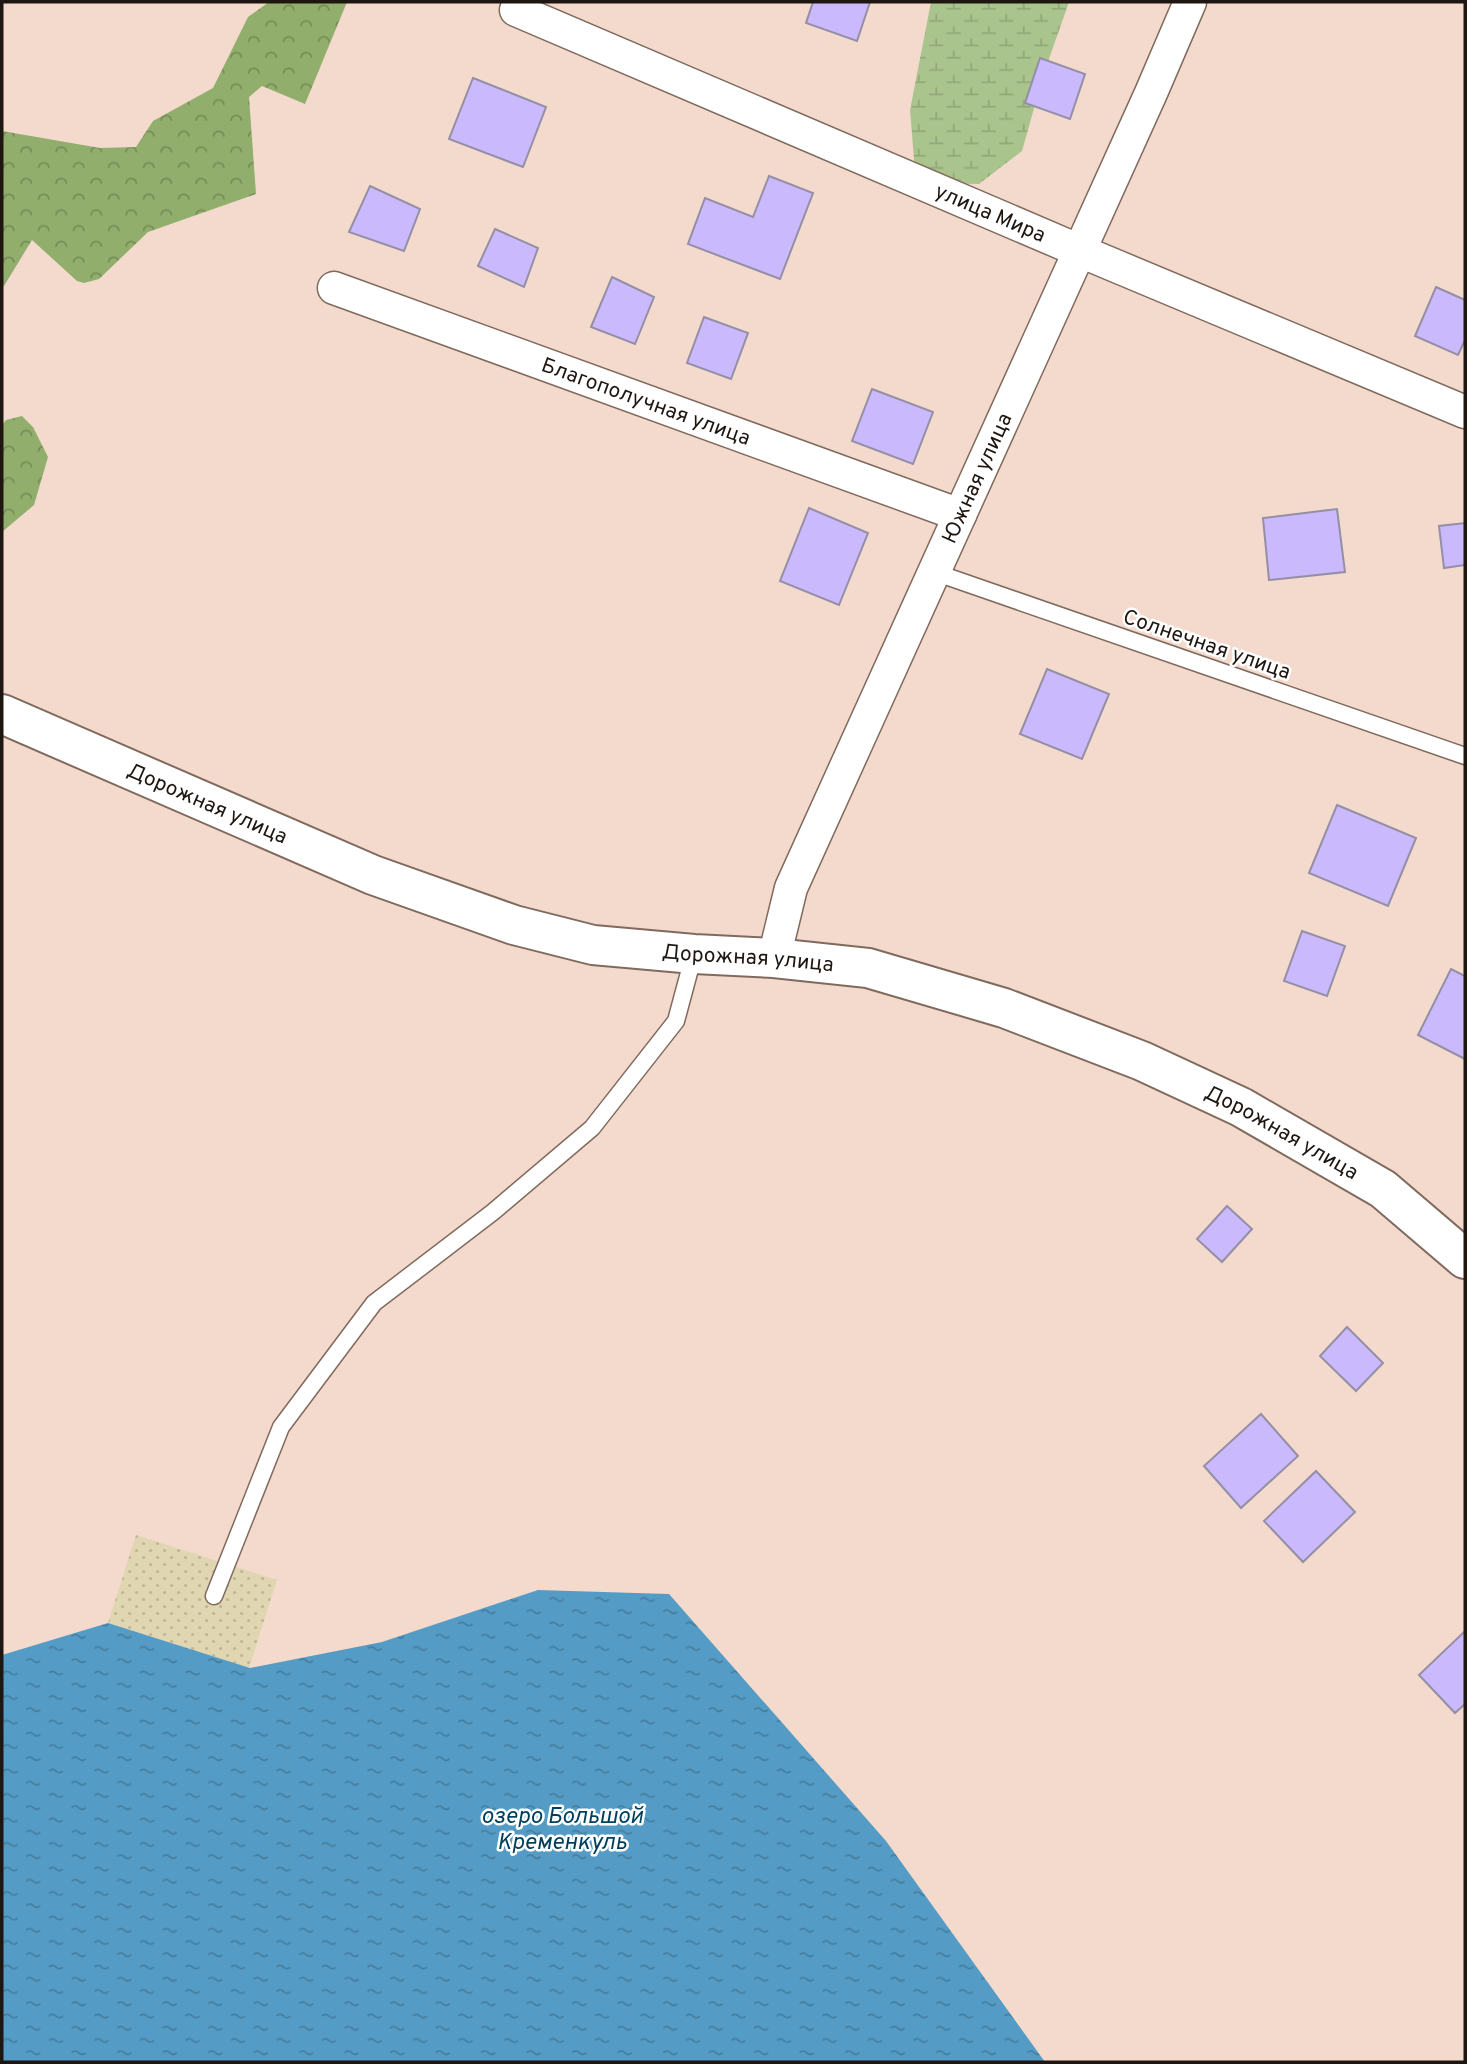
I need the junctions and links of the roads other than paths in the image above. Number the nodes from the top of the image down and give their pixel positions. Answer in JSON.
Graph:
{"nodes":[{"id":1,"x":1190,"y":2,"type":"edge"},
{"id":2,"x":516,"y":10,"type":"dead end"},
{"id":3,"x":1080,"y":251,"type":"junction"},
{"id":4,"x":334,"y":288,"type":"dead end"},
{"id":5,"x":1465,"y":412,"type":"edge"},
{"id":6,"x":960,"y":515,"type":"junction"},
{"id":7,"x":934,"y":572,"type":"junction"},
{"id":8,"x":2,"y":714,"type":"edge"},
{"id":9,"x":1465,"y":756,"type":"edge"},
{"id":10,"x":694,"y":954,"type":"junction"},
{"id":11,"x":774,"y":958,"type":"junction"},
{"id":12,"x":1464,"y":1255,"type":"edge"},
{"id":13,"x":214,"y":1596,"type":"dead end"}],
"edges":[{"from":1,"to":3,"type":"street","name":"Южная улица"},
{"from":2,"to":3,"type":"street","name":"улица Мира"},
{"from":3,"to":5,"type":"street","name":"улица Мира"},
{"from":3,"to":6,"type":"street","name":"Южная улица"},
{"from":4,"to":6,"type":"street","name":"Благополучная улица"},
{"from":6,"to":7,"type":"street","name":"Южная улица"},
{"from":7,"to":9,"type":"lane","name":"Солнечная улица"},
{"from":7,"to":11,"type":"street","name":"Южная улица"},
{"from":8,"to":10,"type":"street","name":"Дорожная улица"},
{"from":10,"to":11,"type":"street","name":"Дорожная улица"},
{"from":10,"to":13,"type":"lane"},
{"from":11,"to":12,"type":"street","name":"Дорожная улица"}]}
